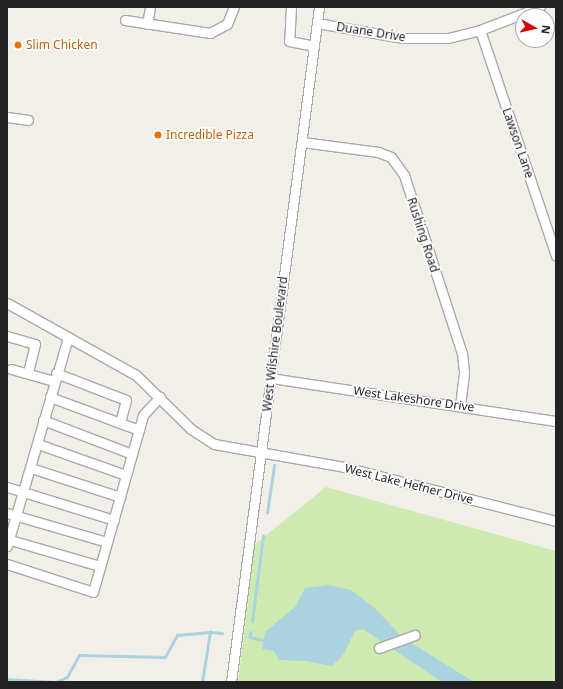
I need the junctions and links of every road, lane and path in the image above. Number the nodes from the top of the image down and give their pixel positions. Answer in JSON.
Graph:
{"nodes":[{"id":1,"x":150,"y":7,"type":"edge"},
{"id":2,"x":234,"y":7,"type":"edge"},
{"id":3,"x":291,"y":7,"type":"edge"},
{"id":4,"x":319,"y":7,"type":"edge"},
{"id":5,"x":540,"y":7,"type":"edge"},
{"id":6,"x":125,"y":20,"type":"dead end"},
{"id":7,"x":317,"y":23,"type":"junction"},
{"id":8,"x":147,"y":24,"type":"junction"},
{"id":9,"x":480,"y":30,"type":"junction"},
{"id":10,"x":314,"y":46,"type":"junction"},
{"id":11,"x":7,"y":117,"type":"edge"},
{"id":12,"x":28,"y":120,"type":"dead end"},
{"id":13,"x":302,"y":142,"type":"junction"},
{"id":14,"x":556,"y":256,"type":"edge"},
{"id":15,"x":7,"y":303,"type":"edge"},
{"id":16,"x":7,"y":336,"type":"edge"},
{"id":17,"x":68,"y":336,"type":"junction"},
{"id":18,"x":11,"y":369,"type":"dead end"},
{"id":19,"x":28,"y":373,"type":"junction"},
{"id":20,"x":55,"y":377,"type":"junction"},
{"id":21,"x":271,"y":378,"type":"junction"},
{"id":22,"x":50,"y":397,"type":"junction"},
{"id":23,"x":160,"y":397,"type":"junction"},
{"id":24,"x":460,"y":405,"type":"junction"},
{"id":25,"x":43,"y":420,"type":"junction"},
{"id":26,"x":556,"y":421,"type":"edge"},
{"id":27,"x":120,"y":423,"type":"junction"},
{"id":28,"x":139,"y":430,"type":"junction"},
{"id":29,"x":38,"y":444,"type":"junction"},
{"id":30,"x":262,"y":452,"type":"junction"},
{"id":31,"x":132,"y":454,"type":"junction"},
{"id":32,"x":31,"y":468,"type":"junction"},
{"id":33,"x":126,"y":475,"type":"junction"},
{"id":34,"x":7,"y":487,"type":"edge"},
{"id":35,"x":24,"y":492,"type":"junction"},
{"id":36,"x":120,"y":497,"type":"junction"},
{"id":37,"x":7,"y":513,"type":"edge"},
{"id":38,"x":16,"y":516,"type":"junction"},
{"id":39,"x":114,"y":520,"type":"junction"},
{"id":40,"x":556,"y":521,"type":"edge"},
{"id":41,"x":8,"y":541,"type":"edge"},
{"id":42,"x":107,"y":542,"type":"junction"},
{"id":43,"x":7,"y":564,"type":"edge"},
{"id":44,"x":100,"y":566,"type":"junction"},
{"id":45,"x":415,"y":635,"type":"dead end"},
{"id":46,"x":379,"y":648,"type":"dead end"},
{"id":47,"x":232,"y":682,"type":"edge"}],
"edges":[{"from":1,"to":8,"type":"street"},
{"from":2,"to":8,"type":"street"},
{"from":3,"to":10,"type":"street"},
{"from":4,"to":7,"type":"street","name":"West Wilshire Boulevard"},
{"from":5,"to":9,"type":"street","name":"Duane Drive"},
{"from":6,"to":8,"type":"street"},
{"from":7,"to":9,"type":"street","name":"Duane Drive"},
{"from":7,"to":10,"type":"street","name":"West Wilshire Boulevard"},
{"from":9,"to":14,"type":"street","name":"Lawson Lane"},
{"from":10,"to":13,"type":"street","name":"West Wilshire Boulevard"},
{"from":11,"to":12,"type":"street"},
{"from":13,"to":21,"type":"street","name":"West Wilshire Boulevard"},
{"from":13,"to":24,"type":"street","name":"Rushing Road"},
{"from":15,"to":17,"type":"street","name":"West Lake Hefner Drive"},
{"from":16,"to":19,"type":"street"},
{"from":17,"to":20,"type":"street"},
{"from":17,"to":23,"type":"street","name":"West Lake Hefner Drive"},
{"from":18,"to":19,"type":"street"},
{"from":19,"to":20,"type":"street"},
{"from":20,"to":22,"type":"street"},
{"from":20,"to":27,"type":"street"},
{"from":21,"to":24,"type":"street","name":"West Lakeshore Drive"},
{"from":21,"to":30,"type":"street","name":"West Wilshire Boulevard"},
{"from":22,"to":25,"type":"street"},
{"from":22,"to":27,"type":"street"},
{"from":23,"to":28,"type":"street"},
{"from":23,"to":30,"type":"street","name":"West Lake Hefner Drive"},
{"from":24,"to":26,"type":"street","name":"West Lakeshore Drive"},
{"from":25,"to":29,"type":"street"},
{"from":25,"to":31,"type":"street"},
{"from":27,"to":28,"type":"street"},
{"from":28,"to":31,"type":"street"},
{"from":29,"to":32,"type":"street"},
{"from":29,"to":33,"type":"street"},
{"from":30,"to":40,"type":"street","name":"West Lake Hefner Drive"},
{"from":30,"to":47,"type":"street","name":"West Wilshire Boulevard"},
{"from":31,"to":33,"type":"street"},
{"from":32,"to":35,"type":"street"},
{"from":32,"to":36,"type":"street"},
{"from":33,"to":36,"type":"street"},
{"from":34,"to":35,"type":"street"},
{"from":35,"to":38,"type":"street"},
{"from":35,"to":39,"type":"street"},
{"from":36,"to":39,"type":"street"},
{"from":37,"to":38,"type":"street"},
{"from":38,"to":41,"type":"street"},
{"from":38,"to":42,"type":"street"},
{"from":39,"to":42,"type":"street"},
{"from":41,"to":44,"type":"street"},
{"from":42,"to":44,"type":"street"},
{"from":43,"to":44,"type":"street"},
{"from":45,"to":46,"type":"street"}]}
